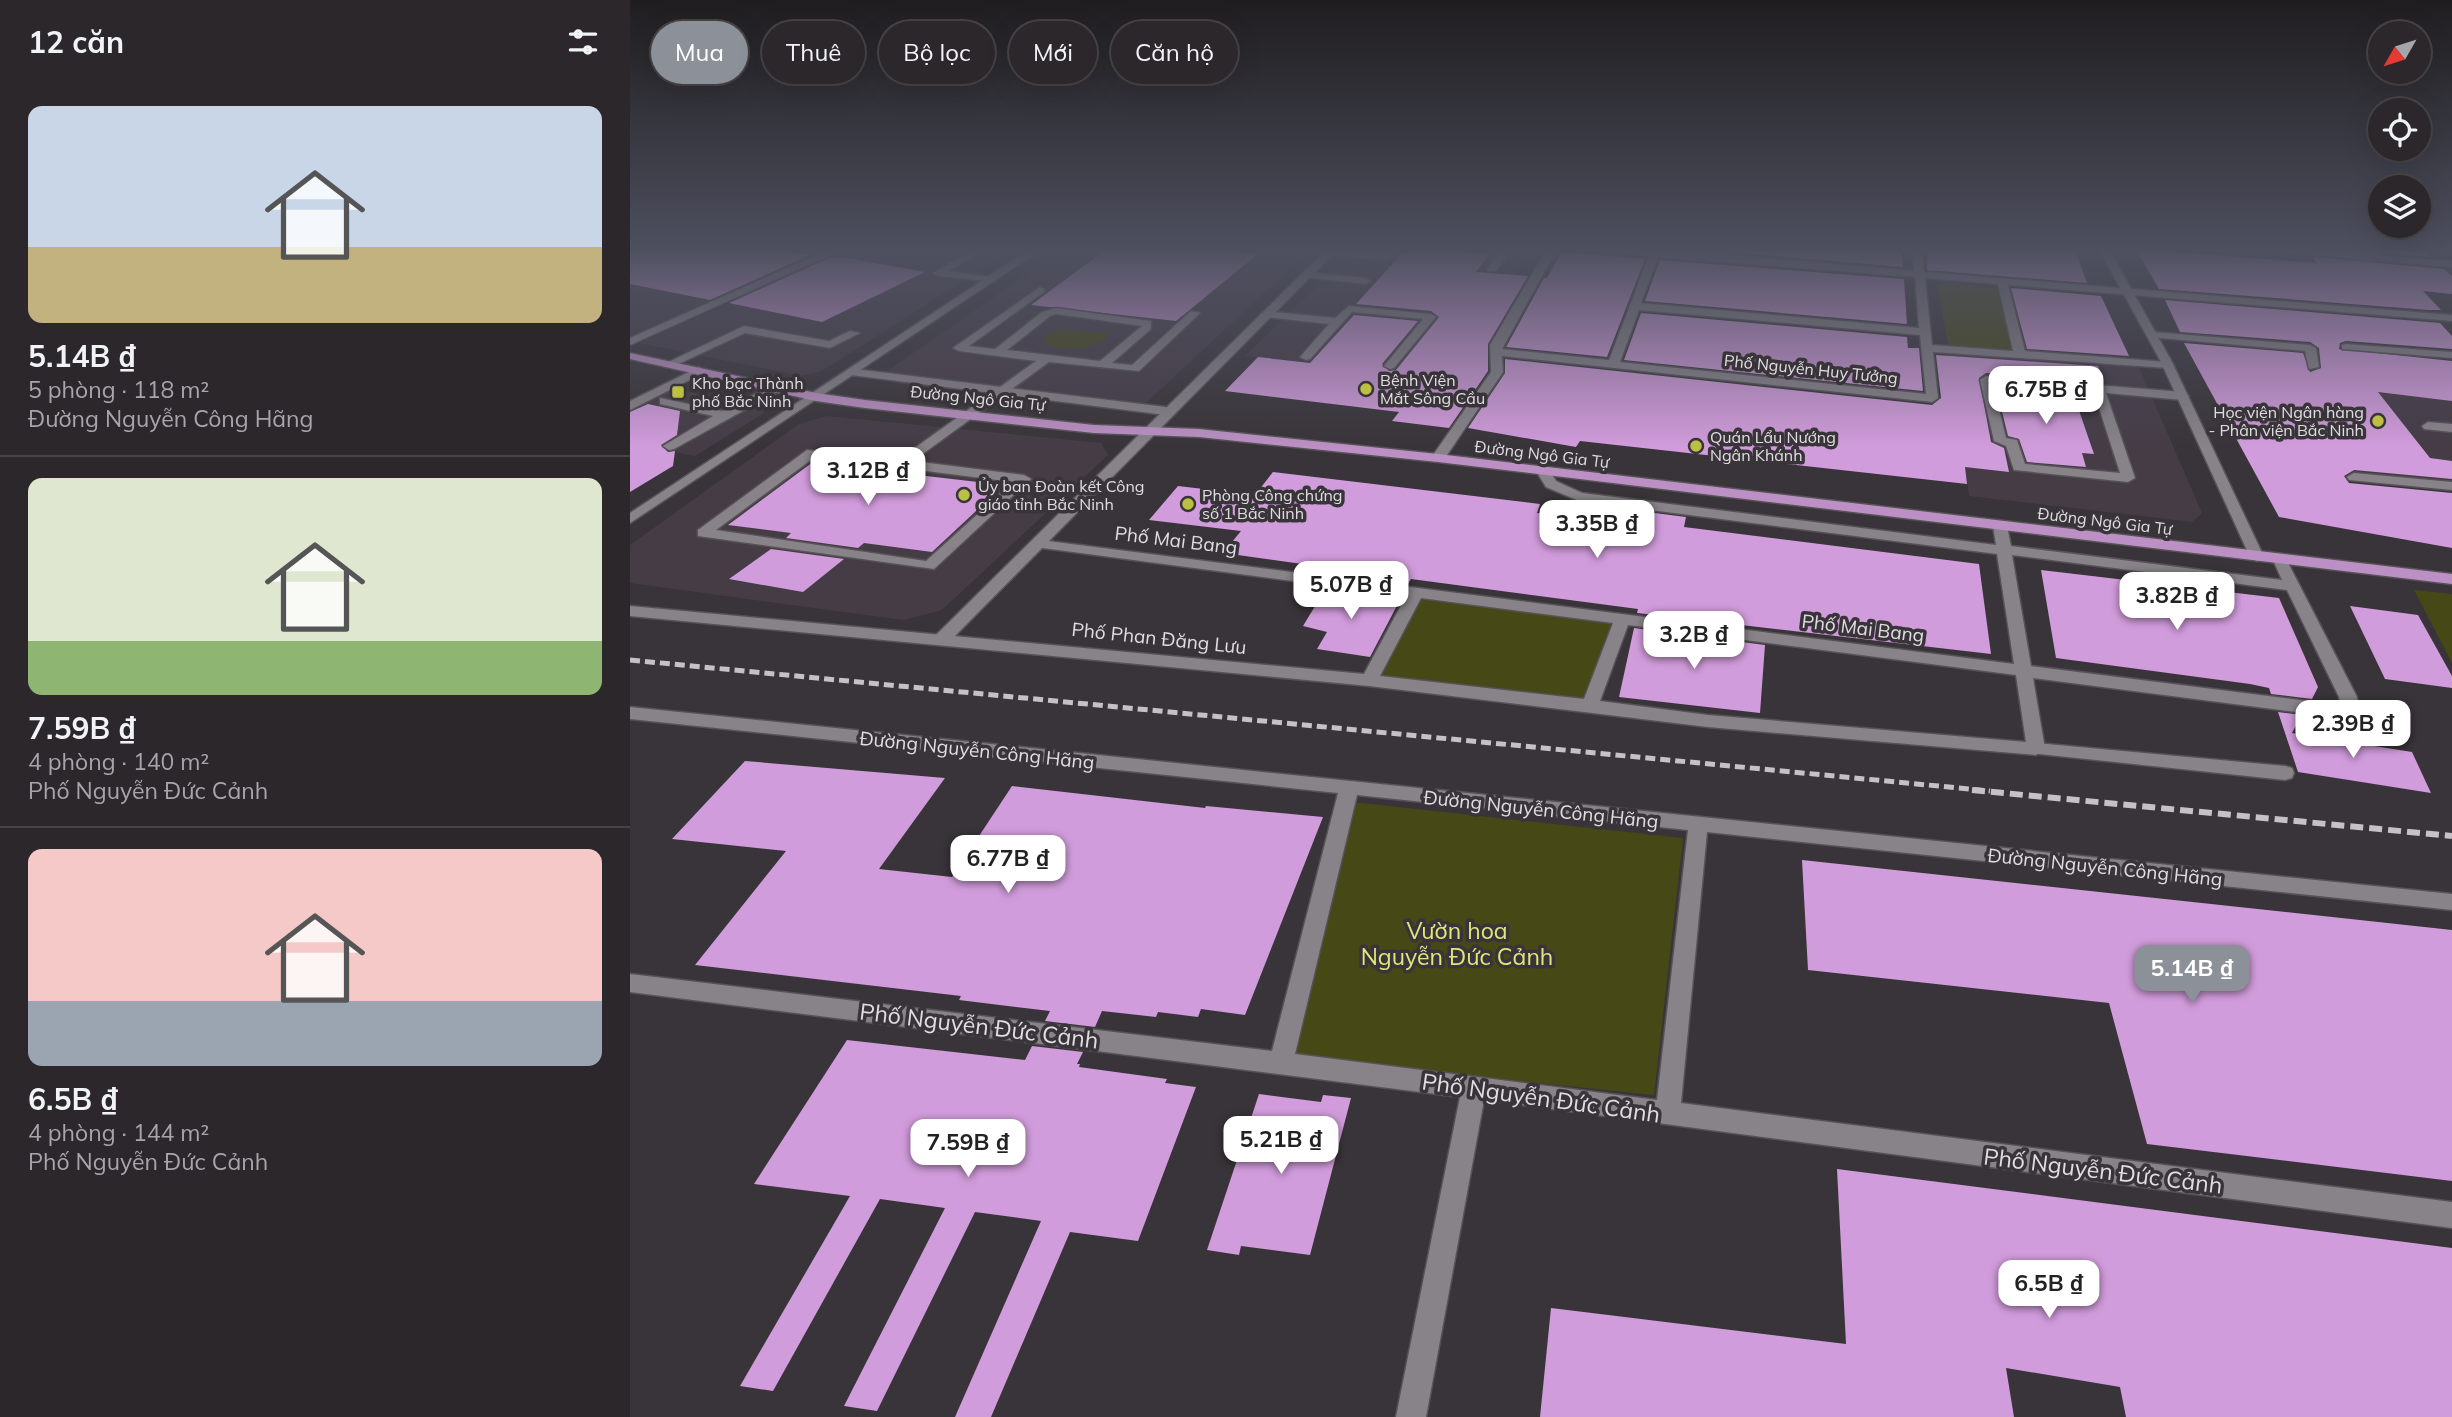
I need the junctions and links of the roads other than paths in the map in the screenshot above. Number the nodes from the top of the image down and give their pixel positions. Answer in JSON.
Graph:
{"nodes":[{"id":1,"x":690,"y":315,"type":"edge"},
{"id":2,"x":940,"y":315,"type":"edge"},
{"id":3,"x":1005,"y":315,"type":"edge"},
{"id":4,"x":1045,"y":315,"type":"edge"},
{"id":5,"x":1087,"y":315,"type":"edge"},
{"id":6,"x":1193,"y":315,"type":"edge"},
{"id":7,"x":1265,"y":315,"type":"edge"},
{"id":8,"x":1276,"y":315,"type":"edge"},
{"id":9,"x":1344,"y":315,"type":"edge"},
{"id":10,"x":1412,"y":315,"type":"edge"},
{"id":11,"x":1513,"y":315,"type":"edge"},
{"id":12,"x":1632,"y":315,"type":"edge"},
{"id":13,"x":1737,"y":315,"type":"edge"},
{"id":14,"x":1925,"y":315,"type":"edge"},
{"id":15,"x":2010,"y":315,"type":"edge"},
{"id":16,"x":2143,"y":315,"type":"edge"},
{"id":17,"x":2429,"y":315,"type":"edge"},
{"id":18,"x":2452,"y":317,"type":"edge"},
{"id":19,"x":1338,"y":322,"type":"junction"},
{"id":20,"x":1927,"y":332,"type":"junction"},
{"id":21,"x":2297,"y":332,"type":"dead end"},
{"id":22,"x":854,"y":333,"type":"dead end"},
{"id":23,"x":2153,"y":335,"type":"junction"},
{"id":24,"x":630,"y":342,"type":"edge"},
{"id":25,"x":2346,"y":347,"type":"dead end"},
{"id":26,"x":1928,"y":348,"type":"junction"},
{"id":27,"x":2310,"y":348,"type":"junction"},
{"id":28,"x":998,"y":352,"type":"junction"},
{"id":29,"x":1496,"y":352,"type":"junction"},
{"id":30,"x":2020,"y":354,"type":"junction"},
{"id":31,"x":2452,"y":355,"type":"edge"},
{"id":32,"x":630,"y":356,"type":"edge"},
{"id":33,"x":1306,"y":357,"type":"dead end"},
{"id":34,"x":1047,"y":358,"type":"junction"},
{"id":35,"x":1613,"y":364,"type":"junction"},
{"id":36,"x":668,"y":365,"type":"junction"},
{"id":37,"x":1103,"y":365,"type":"junction"},
{"id":38,"x":2168,"y":365,"type":"junction"},
{"id":39,"x":1390,"y":366,"type":"dead end"},
{"id":40,"x":2313,"y":367,"type":"dead end"},
{"id":41,"x":699,"y":371,"type":"junction"},
{"id":42,"x":855,"y":373,"type":"junction"},
{"id":43,"x":777,"y":387,"type":"junction"},
{"id":44,"x":2099,"y":389,"type":"junction"},
{"id":45,"x":1004,"y":391,"type":"junction"},
{"id":46,"x":2183,"y":396,"type":"junction"},
{"id":47,"x":816,"y":397,"type":"junction"},
{"id":48,"x":664,"y":401,"type":"dead end"},
{"id":49,"x":630,"y":406,"type":"edge"},
{"id":50,"x":1167,"y":411,"type":"junction"},
{"id":51,"x":724,"y":415,"type":"junction"},
{"id":52,"x":972,"y":415,"type":"junction"},
{"id":53,"x":2428,"y":426,"type":"dead end"},
{"id":54,"x":2452,"y":428,"type":"edge"},
{"id":55,"x":1146,"y":432,"type":"junction"},
{"id":56,"x":669,"y":446,"type":"dead end"},
{"id":57,"x":1438,"y":458,"type":"junction"},
{"id":58,"x":901,"y":464,"type":"junction"},
{"id":59,"x":1543,"y":471,"type":"junction"},
{"id":60,"x":2354,"y":477,"type":"dead end"},
{"id":61,"x":2452,"y":486,"type":"edge"},
{"id":62,"x":630,"y":519,"type":"edge"},
{"id":63,"x":2000,"y":526,"type":"junction"},
{"id":64,"x":1040,"y":544,"type":"junction"},
{"id":65,"x":2003,"y":549,"type":"junction"},
{"id":66,"x":2257,"y":557,"type":"junction"},
{"id":67,"x":2280,"y":560,"type":"junction"},
{"id":68,"x":2452,"y":579,"type":"edge"},
{"id":69,"x":2293,"y":586,"type":"junction"},
{"id":70,"x":1416,"y":592,"type":"junction"},
{"id":71,"x":630,"y":611,"type":"edge"},
{"id":72,"x":1622,"y":619,"type":"junction"},
{"id":73,"x":943,"y":638,"type":"junction"},
{"id":74,"x":2021,"y":668,"type":"junction"},
{"id":75,"x":1369,"y":680,"type":"junction"},
{"id":76,"x":1590,"y":706,"type":"junction"},
{"id":77,"x":630,"y":713,"type":"edge"},
{"id":78,"x":2036,"y":750,"type":"junction"},
{"id":79,"x":2285,"y":773,"type":"dead end"},
{"id":80,"x":1349,"y":789,"type":"junction"},
{"id":81,"x":1698,"y":826,"type":"junction"},
{"id":82,"x":2452,"y":902,"type":"edge"},
{"id":83,"x":630,"y":983,"type":"edge"},
{"id":84,"x":1281,"y":1063,"type":"junction"},
{"id":85,"x":1475,"y":1089,"type":"junction"},
{"id":86,"x":1668,"y":1115,"type":"junction"},
{"id":87,"x":2452,"y":1216,"type":"edge"},
{"id":88,"x":1411,"y":1417,"type":"edge"}],
"edges":[{"from":1,"to":24,"type":"street"},
{"from":2,"to":42,"type":"street"},
{"from":3,"to":28,"type":"street"},
{"from":4,"to":28,"type":"street"},
{"from":5,"to":37,"type":"street"},
{"from":6,"to":37,"type":"street"},
{"from":7,"to":50,"type":"street"},
{"from":8,"to":19,"type":"street"},
{"from":9,"to":19,"type":"street"},
{"from":10,"to":39,"type":"street"},
{"from":11,"to":29,"type":"street"},
{"from":12,"to":35,"type":"street"},
{"from":13,"to":20,"type":"street"},
{"from":14,"to":20,"type":"street","name":"Phố Nguyễn Huy Tưởng"},
{"from":15,"to":30,"type":"street"},
{"from":16,"to":23,"type":"street"},
{"from":17,"to":18,"type":"street"},
{"from":19,"to":33,"type":"street"},
{"from":20,"to":26,"type":"street","name":"Phố Nguyễn Huy Tưởng"},
{"from":21,"to":27,"type":"street"},
{"from":22,"to":36,"type":"street"},
{"from":23,"to":27,"type":"street"},
{"from":23,"to":38,"type":"street"},
{"from":25,"to":31,"type":"street"},
{"from":26,"to":30,"type":"street"},
{"from":26,"to":35,"type":"street","name":"Phố Nguyễn Huy Tưởng"},
{"from":27,"to":40,"type":"street"},
{"from":28,"to":34,"type":"street"},
{"from":29,"to":35,"type":"street","name":"Phố Nguyễn Huy Tưởng"},
{"from":29,"to":57,"type":"street"},
{"from":30,"to":38,"type":"street"},
{"from":32,"to":36,"type":"main road","name":"Đường Ngô Gia Tự"},
{"from":34,"to":37,"type":"street"},
{"from":34,"to":45,"type":"street"},
{"from":36,"to":41,"type":"main road","name":"Đường Ngô Gia Tự"},
{"from":38,"to":46,"type":"street"},
{"from":41,"to":43,"type":"main road","name":"Đường Ngô Gia Tự"},
{"from":41,"to":49,"type":"street"},
{"from":42,"to":45,"type":"street"},
{"from":42,"to":47,"type":"street"},
{"from":43,"to":47,"type":"main road","name":"Đường Ngô Gia Tự"},
{"from":43,"to":51,"type":"street"},
{"from":44,"to":44,"type":"street"},
{"from":44,"to":46,"type":"street"},
{"from":45,"to":50,"type":"street"},
{"from":45,"to":52,"type":"street"},
{"from":46,"to":66,"type":"street"},
{"from":47,"to":52,"type":"main road","name":"Đường Ngô Gia Tự"},
{"from":47,"to":62,"type":"street"},
{"from":48,"to":51,"type":"street"},
{"from":50,"to":55,"type":"street"},
{"from":51,"to":56,"type":"street"},
{"from":52,"to":55,"type":"main road","name":"Đường Ngô Gia Tự"},
{"from":52,"to":58,"type":"street"},
{"from":53,"to":54,"type":"street"},
{"from":55,"to":57,"type":"main road","name":"Đường Ngô Gia Tự"},
{"from":55,"to":64,"type":"street"},
{"from":57,"to":59,"type":"main road","name":"Đường Ngô Gia Tự"},
{"from":58,"to":58,"type":"street"},
{"from":59,"to":63,"type":"main road","name":"Đường Ngô Gia Tự"},
{"from":59,"to":65,"type":"street"},
{"from":60,"to":61,"type":"street"},
{"from":63,"to":65,"type":"street"},
{"from":63,"to":66,"type":"main road","name":"Đường Ngô Gia Tự"},
{"from":64,"to":70,"type":"street","name":"Phố Mai Bang"},
{"from":64,"to":73,"type":"street"},
{"from":65,"to":69,"type":"street"},
{"from":65,"to":74,"type":"street"},
{"from":66,"to":67,"type":"main road","name":"Đường Ngô Gia Tự"},
{"from":67,"to":68,"type":"main road","name":"Đường Ngô Gia Tự"},
{"from":67,"to":69,"type":"street","name":"Phố Mai Bang"},
{"from":69,"to":74,"type":"street","name":"Phố Mai Bang"},
{"from":70,"to":72,"type":"street","name":"Phố Mai Bang"},
{"from":70,"to":75,"type":"street"},
{"from":71,"to":73,"type":"street","name":"Phố Phan Đăng Lưu"},
{"from":72,"to":74,"type":"street","name":"Phố Mai Bang"},
{"from":72,"to":76,"type":"street"},
{"from":73,"to":75,"type":"street","name":"Phố Phan Đăng Lưu"},
{"from":74,"to":78,"type":"street"},
{"from":75,"to":76,"type":"street","name":"Phố Phan Đăng Lưu"},
{"from":76,"to":78,"type":"street","name":"Phố Phan Đăng Lưu"},
{"from":77,"to":80,"type":"street","name":"Đường Nguyễn Công Hãng"},
{"from":78,"to":79,"type":"street","name":"Phố Phan Đăng Lưu"},
{"from":80,"to":81,"type":"street","name":"Đường Nguyễn Công Hãng"},
{"from":80,"to":84,"type":"street"},
{"from":81,"to":82,"type":"street","name":"Đường Nguyễn Công Hãng"},
{"from":81,"to":86,"type":"street"},
{"from":83,"to":84,"type":"street","name":"Phố Nguyễn Đức Cảnh"},
{"from":84,"to":85,"type":"street","name":"Phố Nguyễn Đức Cảnh"},
{"from":85,"to":86,"type":"street","name":"Phố Nguyễn Đức Cảnh"},
{"from":85,"to":88,"type":"street"},
{"from":86,"to":87,"type":"street","name":"Phố Nguyễn Đức Cảnh"}]}
